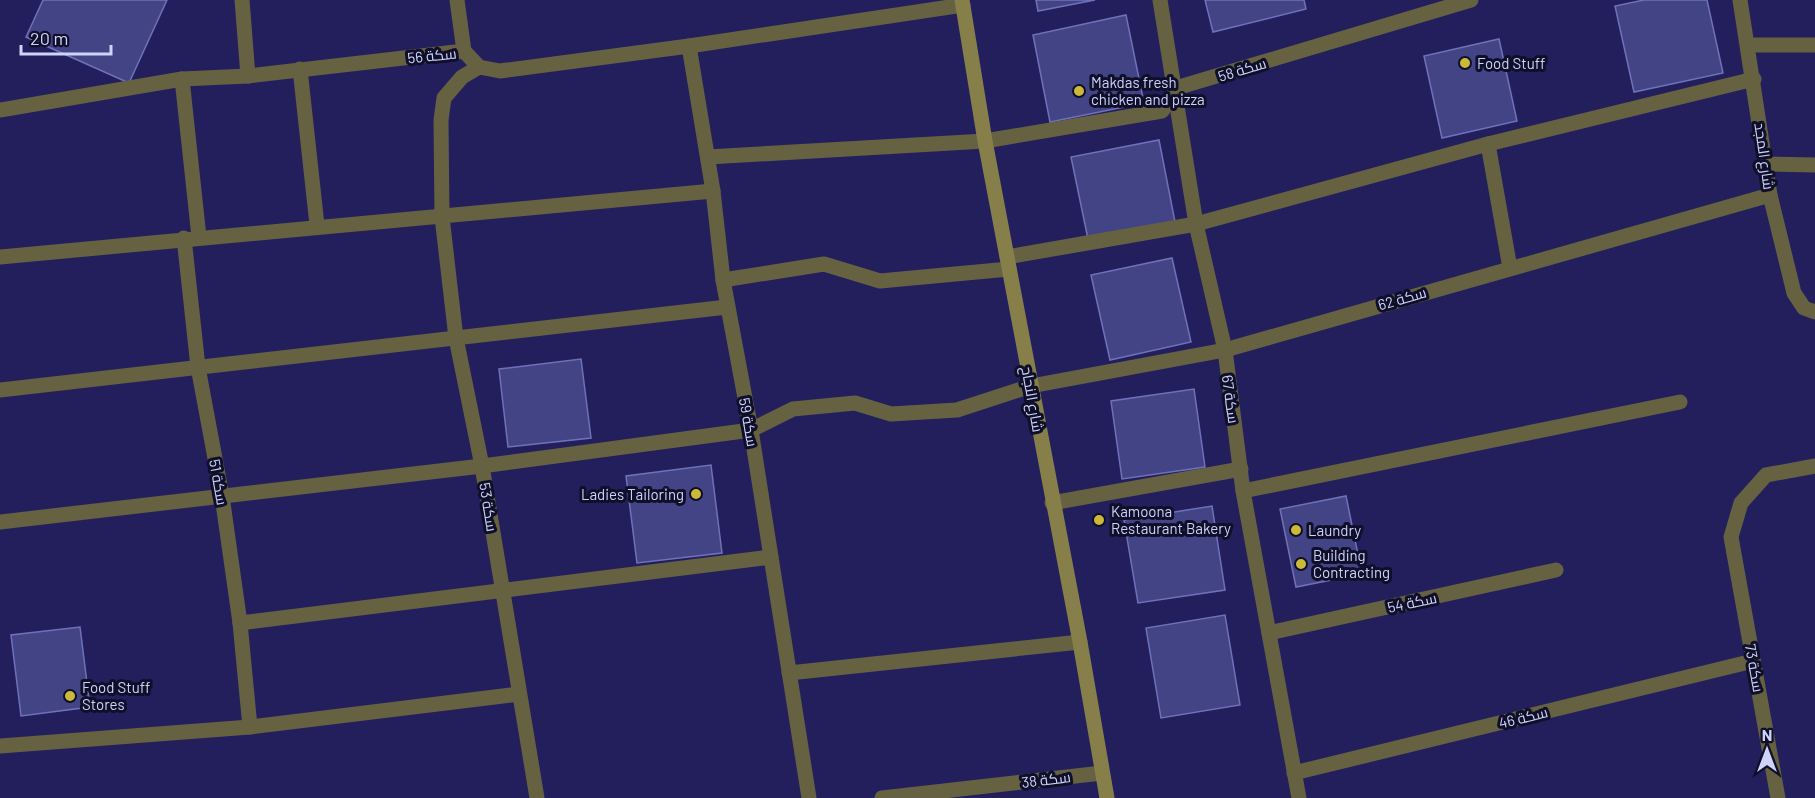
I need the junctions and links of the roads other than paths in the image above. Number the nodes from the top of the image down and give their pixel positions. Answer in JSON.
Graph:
{"nodes":[{"id":1,"x":242,"y":0,"type":"edge"},
{"id":2,"x":457,"y":0,"type":"edge"},
{"id":3,"x":1160,"y":0,"type":"edge"},
{"id":4,"x":1471,"y":0,"type":"edge"},
{"id":5,"x":1740,"y":0,"type":"edge"},
{"id":6,"x":963,"y":3,"type":"edge"},
{"id":7,"x":1748,"y":45,"type":"junction"},
{"id":8,"x":1815,"y":45,"type":"edge"},
{"id":9,"x":689,"y":46,"type":"junction"},
{"id":10,"x":464,"y":51,"type":"junction"},
{"id":11,"x":479,"y":67,"type":"junction"},
{"id":12,"x":300,"y":69,"type":"junction"},
{"id":13,"x":248,"y":76,"type":"junction"},
{"id":14,"x":182,"y":79,"type":"junction"},
{"id":15,"x":1754,"y":79,"type":"junction"},
{"id":16,"x":1176,"y":88,"type":"junction"},
{"id":17,"x":0,"y":110,"type":"edge"},
{"id":18,"x":985,"y":141,"type":"junction"},
{"id":19,"x":1488,"y":144,"type":"junction"},
{"id":20,"x":708,"y":158,"type":"junction"},
{"id":21,"x":1765,"y":164,"type":"junction"},
{"id":22,"x":1815,"y":165,"type":"edge"},
{"id":23,"x":713,"y":191,"type":"junction"},
{"id":24,"x":1770,"y":195,"type":"junction"},
{"id":25,"x":442,"y":216,"type":"junction"},
{"id":26,"x":1196,"y":224,"type":"junction"},
{"id":27,"x":317,"y":225,"type":"junction"},
{"id":28,"x":191,"y":238,"type":"junction"},
{"id":29,"x":0,"y":257,"type":"edge"},
{"id":30,"x":1008,"y":263,"type":"junction"},
{"id":31,"x":1510,"y":268,"type":"junction"},
{"id":32,"x":723,"y":280,"type":"junction"},
{"id":33,"x":727,"y":307,"type":"junction"},
{"id":34,"x":1810,"y":310,"type":"edge"},
{"id":35,"x":456,"y":338,"type":"junction"},
{"id":36,"x":1225,"y":350,"type":"junction"},
{"id":37,"x":198,"y":367,"type":"junction"},
{"id":38,"x":1031,"y":386,"type":"junction"},
{"id":39,"x":0,"y":390,"type":"edge"},
{"id":40,"x":1680,"y":402,"type":"dead end"},
{"id":41,"x":751,"y":430,"type":"junction"},
{"id":42,"x":482,"y":466,"type":"junction"},
{"id":43,"x":1815,"y":466,"type":"edge"},
{"id":44,"x":1240,"y":469,"type":"junction"},
{"id":45,"x":1243,"y":491,"type":"junction"},
{"id":46,"x":222,"y":496,"type":"junction"},
{"id":47,"x":1052,"y":503,"type":"junction"},
{"id":48,"x":0,"y":522,"type":"edge"},
{"id":49,"x":771,"y":558,"type":"junction"},
{"id":50,"x":1556,"y":570,"type":"dead end"},
{"id":51,"x":502,"y":590,"type":"junction"},
{"id":52,"x":240,"y":623,"type":"junction"},
{"id":53,"x":1269,"y":633,"type":"junction"},
{"id":54,"x":1080,"y":642,"type":"junction"},
{"id":55,"x":1753,"y":661,"type":"junction"},
{"id":56,"x":789,"y":673,"type":"junction"},
{"id":57,"x":519,"y":694,"type":"junction"},
{"id":58,"x":250,"y":727,"type":"junction"},
{"id":59,"x":0,"y":746,"type":"edge"},
{"id":60,"x":1102,"y":773,"type":"junction"},
{"id":61,"x":1293,"y":773,"type":"junction"},
{"id":62,"x":537,"y":798,"type":"edge"},
{"id":63,"x":809,"y":798,"type":"edge"},
{"id":64,"x":882,"y":798,"type":"edge"},
{"id":65,"x":1107,"y":798,"type":"edge"},
{"id":66,"x":1299,"y":798,"type":"edge"},
{"id":67,"x":1778,"y":798,"type":"edge"}],
"edges":[{"from":1,"to":13,"type":"street"},
{"from":2,"to":10,"type":"street"},
{"from":3,"to":16,"type":"street","name":"سكة 67"},
{"from":4,"to":16,"type":"street","name":"سكة 58"},
{"from":5,"to":7,"type":"street","name":"شارع المجد"},
{"from":6,"to":9,"type":"street","name":"سكة 56"},
{"from":6,"to":18,"type":"street","name":"شارع النجاح"},
{"from":7,"to":8,"type":"street"},
{"from":7,"to":15,"type":"street","name":"شارع المجد"},
{"from":9,"to":11,"type":"street","name":"سكة 56"},
{"from":9,"to":20,"type":"street","name":"سكة 59"},
{"from":10,"to":11,"type":"street","name":"سكة 56"},
{"from":10,"to":12,"type":"street","name":"سكة 56"},
{"from":11,"to":25,"type":"street","name":"سكة 53"},
{"from":12,"to":13,"type":"street","name":"سكة 56"},
{"from":12,"to":27,"type":"street"},
{"from":13,"to":14,"type":"street","name":"سكة 56"},
{"from":14,"to":17,"type":"street","name":"سكة 56"},
{"from":14,"to":28,"type":"street","name":"سكة 51"},
{"from":15,"to":19,"type":"street"},
{"from":15,"to":21,"type":"street","name":"شارع المجد"},
{"from":16,"to":18,"type":"street"},
{"from":16,"to":26,"type":"street","name":"سكة 67"},
{"from":18,"to":20,"type":"street"},
{"from":18,"to":30,"type":"street","name":"شارع النجاح"},
{"from":19,"to":26,"type":"street"},
{"from":19,"to":31,"type":"street"},
{"from":20,"to":23,"type":"street","name":"سكة 59"},
{"from":21,"to":22,"type":"street"},
{"from":21,"to":24,"type":"street","name":"شارع المجد"},
{"from":23,"to":25,"type":"street"},
{"from":23,"to":32,"type":"street","name":"سكة 59"},
{"from":24,"to":31,"type":"street","name":"سكة 62"},
{"from":24,"to":34,"type":"street","name":"شارع المجد"},
{"from":25,"to":27,"type":"street"},
{"from":25,"to":35,"type":"street","name":"سكة 53"},
{"from":26,"to":30,"type":"street"},
{"from":26,"to":36,"type":"street","name":"سكة 67"},
{"from":27,"to":28,"type":"street"},
{"from":28,"to":29,"type":"street"},
{"from":28,"to":37,"type":"street","name":"سكة 51"},
{"from":30,"to":32,"type":"street"},
{"from":30,"to":38,"type":"street","name":"شارع النجاح"},
{"from":31,"to":36,"type":"street","name":"سكة 62"},
{"from":32,"to":33,"type":"street","name":"سكة 59"},
{"from":33,"to":35,"type":"street"},
{"from":33,"to":41,"type":"street","name":"سكة 59"},
{"from":35,"to":37,"type":"street"},
{"from":35,"to":42,"type":"street","name":"سكة 53"},
{"from":36,"to":38,"type":"street","name":"سكة 62"},
{"from":36,"to":44,"type":"street","name":"سكة 67"},
{"from":37,"to":39,"type":"street"},
{"from":37,"to":46,"type":"street","name":"سكة 51"},
{"from":38,"to":41,"type":"street","name":"سكة 62"},
{"from":38,"to":47,"type":"street","name":"شارع النجاح"},
{"from":40,"to":45,"type":"street"},
{"from":41,"to":42,"type":"street","name":"سكة 62"},
{"from":41,"to":49,"type":"street","name":"سكة 59"},
{"from":42,"to":46,"type":"street","name":"سكة 62"},
{"from":42,"to":51,"type":"street","name":"سكة 53"},
{"from":43,"to":55,"type":"street","name":"سكة 73"},
{"from":44,"to":45,"type":"street","name":"سكة 67"},
{"from":44,"to":47,"type":"street"},
{"from":45,"to":53,"type":"street","name":"سكة 67"},
{"from":46,"to":48,"type":"street","name":"سكة 62"},
{"from":46,"to":52,"type":"street","name":"سكة 51"},
{"from":47,"to":54,"type":"street","name":"شارع النجاح"},
{"from":49,"to":51,"type":"street"},
{"from":49,"to":56,"type":"street","name":"سكة 59"},
{"from":50,"to":53,"type":"street","name":"سكة 54"},
{"from":51,"to":52,"type":"street"},
{"from":51,"to":57,"type":"street","name":"سكة 53"},
{"from":52,"to":58,"type":"street","name":"سكة 51"},
{"from":53,"to":61,"type":"street","name":"سكة 67"},
{"from":54,"to":56,"type":"street"},
{"from":54,"to":60,"type":"street","name":"شارع النجاح"},
{"from":55,"to":61,"type":"street","name":"سكة 46"},
{"from":55,"to":67,"type":"street","name":"سكة 73"},
{"from":56,"to":63,"type":"street","name":"سكة 59"},
{"from":57,"to":58,"type":"street"},
{"from":57,"to":62,"type":"street","name":"سكة 53"},
{"from":58,"to":59,"type":"street"},
{"from":60,"to":64,"type":"street","name":"سكة 38"},
{"from":60,"to":65,"type":"street","name":"شارع النجاح"},
{"from":61,"to":66,"type":"street","name":"سكة 67"}]}
